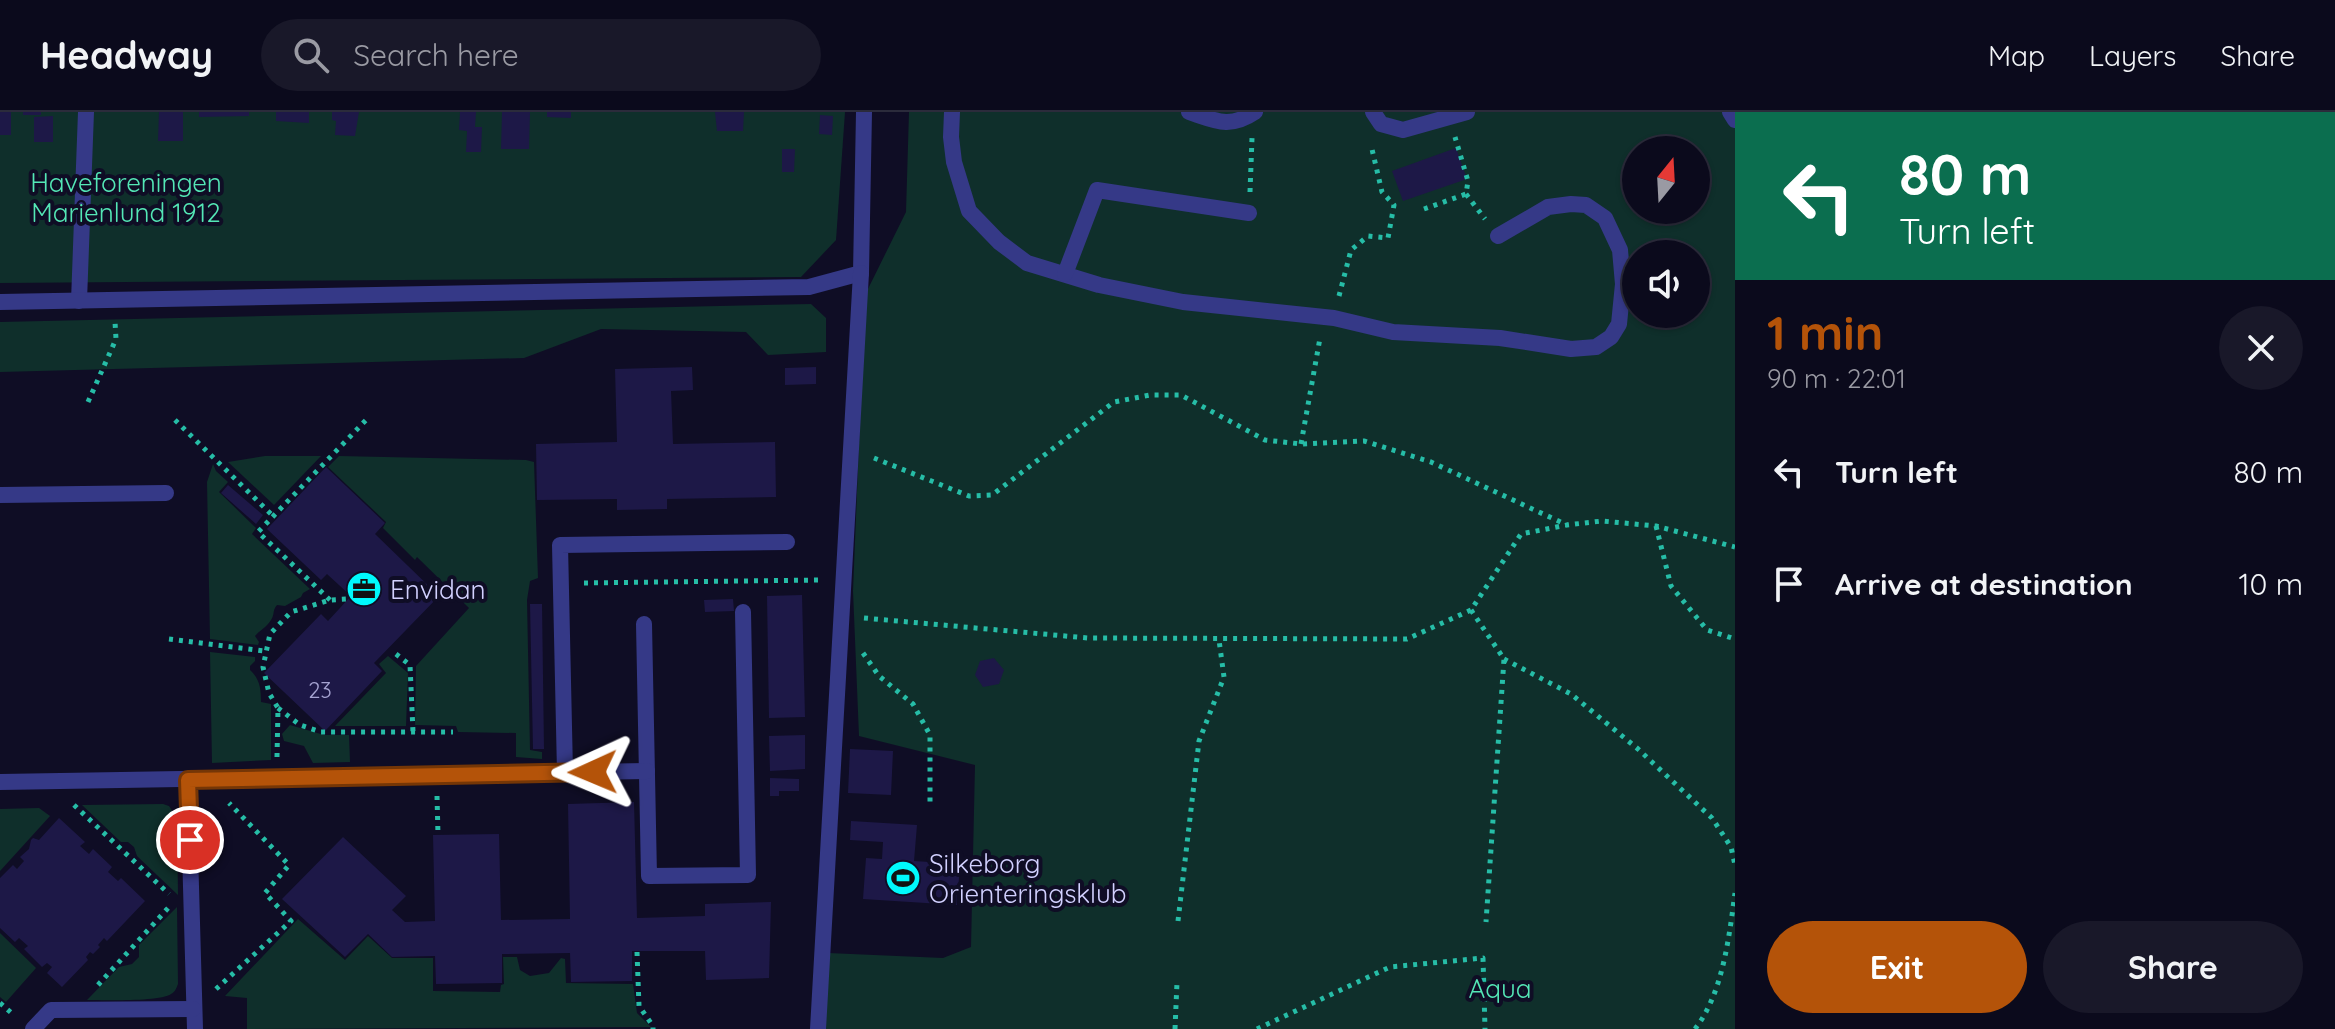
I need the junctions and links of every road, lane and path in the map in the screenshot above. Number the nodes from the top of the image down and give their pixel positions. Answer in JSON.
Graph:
{"nodes":[{"id":1,"x":86,"y":112,"type":"edge"},
{"id":2,"x":864,"y":112,"type":"edge"},
{"id":3,"x":952,"y":112,"type":"edge"},
{"id":4,"x":1189,"y":112,"type":"edge"},
{"id":5,"x":1467,"y":112,"type":"edge"},
{"id":6,"x":1730,"y":112,"type":"edge"},
{"id":7,"x":1254,"y":113,"type":"edge"},
{"id":8,"x":1449,"y":117,"type":"junction"},
{"id":9,"x":1377,"y":118,"type":"edge"},
{"id":10,"x":1735,"y":120,"type":"edge"},
{"id":11,"x":1424,"y":209,"type":"dead end"},
{"id":12,"x":1249,"y":213,"type":"joint"},
{"id":13,"x":1498,"y":236,"type":"dead end"},
{"id":14,"x":861,"y":273,"type":"junction"},
{"id":15,"x":1065,"y":274,"type":"junction"},
{"id":16,"x":79,"y":301,"type":"junction"},
{"id":17,"x":113,"y":301,"type":"junction"},
{"id":18,"x":0,"y":302,"type":"edge"},
{"id":19,"x":1328,"y":318,"type":"junction"},
{"id":20,"x":88,"y":402,"type":"dead end"},
{"id":21,"x":367,"y":419,"type":"dead end"},
{"id":22,"x":175,"y":420,"type":"dead end"},
{"id":23,"x":1301,"y":444,"type":"junction"},
{"id":24,"x":851,"y":448,"type":"junction"},
{"id":25,"x":166,"y":493,"type":"dead end"},
{"id":26,"x":0,"y":495,"type":"edge"},
{"id":27,"x":273,"y":516,"type":"junction"},
{"id":28,"x":1567,"y":525,"type":"junction"},
{"id":29,"x":1656,"y":526,"type":"junction"},
{"id":30,"x":787,"y":542,"type":"dead end"},
{"id":31,"x":1735,"y":547,"type":"edge"},
{"id":32,"x":843,"y":580,"type":"junction"},
{"id":33,"x":561,"y":583,"type":"junction"},
{"id":34,"x":348,"y":599,"type":"dead end"},
{"id":35,"x":330,"y":600,"type":"junction"},
{"id":36,"x":1471,"y":610,"type":"junction"},
{"id":37,"x":743,"y":612,"type":"dead end"},
{"id":38,"x":841,"y":618,"type":"junction"},
{"id":39,"x":644,"y":624,"type":"dead end"},
{"id":40,"x":169,"y":639,"type":"dead end"},
{"id":41,"x":1735,"y":639,"type":"edge"},
{"id":42,"x":1219,"y":640,"type":"junction"},
{"id":43,"x":265,"y":651,"type":"junction"},
{"id":44,"x":396,"y":654,"type":"dead end"},
{"id":45,"x":1504,"y":659,"type":"junction"},
{"id":46,"x":278,"y":708,"type":"junction"},
{"id":47,"x":413,"y":732,"type":"junction"},
{"id":48,"x":453,"y":732,"type":"dead end"},
{"id":49,"x":647,"y":771,"type":"junction"},
{"id":50,"x":565,"y":772,"type":"junction"},
{"id":51,"x":436,"y":775,"type":"junction"},
{"id":52,"x":277,"y":778,"type":"junction"},
{"id":53,"x":206,"y":779,"type":"junction"},
{"id":54,"x":188,"y":780,"type":"junction"},
{"id":55,"x":49,"y":781,"type":"junction"},
{"id":56,"x":0,"y":782,"type":"edge"},
{"id":57,"x":930,"y":807,"type":"dead end"},
{"id":58,"x":438,"y":835,"type":"dead end"},
{"id":59,"x":1735,"y":865,"type":"edge"},
{"id":60,"x":1735,"y":893,"type":"edge"},
{"id":61,"x":1178,"y":921,"type":"dead end"},
{"id":62,"x":1486,"y":922,"type":"dead end"},
{"id":63,"x":637,"y":952,"type":"dead end"},
{"id":64,"x":1177,"y":982,"type":"dead end"},
{"id":65,"x":193,"y":1009,"type":"junction"},
{"id":66,"x":76,"y":1010,"type":"junction"},
{"id":67,"x":33,"y":1029,"type":"edge"},
{"id":68,"x":195,"y":1029,"type":"edge"},
{"id":69,"x":653,"y":1029,"type":"edge"},
{"id":70,"x":818,"y":1029,"type":"edge"},
{"id":71,"x":1175,"y":1029,"type":"edge"},
{"id":72,"x":1257,"y":1029,"type":"edge"},
{"id":73,"x":1485,"y":1029,"type":"edge"},
{"id":74,"x":1695,"y":1029,"type":"edge"}],
"edges":[{"from":1,"to":16,"type":"lane"},
{"from":2,"to":14,"type":"lane"},
{"from":3,"to":15,"type":"lane"},
{"from":4,"to":7,"type":"lane"},
{"from":5,"to":8,"type":"lane"},
{"from":6,"to":10,"type":"lane"},
{"from":7,"to":12,"type":"path"},
{"from":8,"to":9,"type":"lane"},
{"from":8,"to":11,"type":"path"},
{"from":9,"to":19,"type":"path"},
{"from":12,"to":15,"type":"lane"},
{"from":13,"to":19,"type":"lane"},
{"from":14,"to":17,"type":"lane"},
{"from":14,"to":24,"type":"lane"},
{"from":15,"to":19,"type":"lane"},
{"from":16,"to":17,"type":"lane"},
{"from":16,"to":18,"type":"lane"},
{"from":17,"to":20,"type":"path"},
{"from":19,"to":23,"type":"path"},
{"from":21,"to":27,"type":"path"},
{"from":22,"to":27,"type":"path"},
{"from":23,"to":24,"type":"path"},
{"from":23,"to":28,"type":"path"},
{"from":24,"to":32,"type":"lane"},
{"from":25,"to":26,"type":"lane"},
{"from":27,"to":35,"type":"path"},
{"from":28,"to":29,"type":"path"},
{"from":28,"to":36,"type":"path"},
{"from":29,"to":31,"type":"path"},
{"from":29,"to":41,"type":"path"},
{"from":30,"to":33,"type":"lane"},
{"from":32,"to":33,"type":"path"},
{"from":32,"to":38,"type":"lane"},
{"from":33,"to":50,"type":"lane"},
{"from":34,"to":35,"type":"path"},
{"from":35,"to":43,"type":"path"},
{"from":36,"to":42,"type":"path"},
{"from":36,"to":45,"type":"path"},
{"from":37,"to":49,"type":"lane"},
{"from":38,"to":42,"type":"path"},
{"from":38,"to":57,"type":"path"},
{"from":38,"to":70,"type":"lane"},
{"from":39,"to":49,"type":"lane"},
{"from":40,"to":43,"type":"path"},
{"from":42,"to":61,"type":"path"},
{"from":43,"to":46,"type":"path"},
{"from":44,"to":47,"type":"path"},
{"from":45,"to":59,"type":"path"},
{"from":45,"to":62,"type":"path"},
{"from":46,"to":47,"type":"path"},
{"from":46,"to":52,"type":"path"},
{"from":47,"to":48,"type":"path"},
{"from":49,"to":50,"type":"lane"},
{"from":50,"to":51,"type":"lane"},
{"from":51,"to":52,"type":"lane"},
{"from":51,"to":58,"type":"path"},
{"from":52,"to":53,"type":"lane"},
{"from":53,"to":54,"type":"lane"},
{"from":53,"to":65,"type":"path"},
{"from":54,"to":55,"type":"lane"},
{"from":54,"to":65,"type":"lane"},
{"from":55,"to":56,"type":"lane"},
{"from":55,"to":66,"type":"path"},
{"from":60,"to":74,"type":"path"},
{"from":63,"to":69,"type":"path"},
{"from":64,"to":71,"type":"path"},
{"from":65,"to":66,"type":"lane"},
{"from":65,"to":68,"type":"lane"},
{"from":66,"to":67,"type":"lane"},
{"from":72,"to":73,"type":"path"}]}
